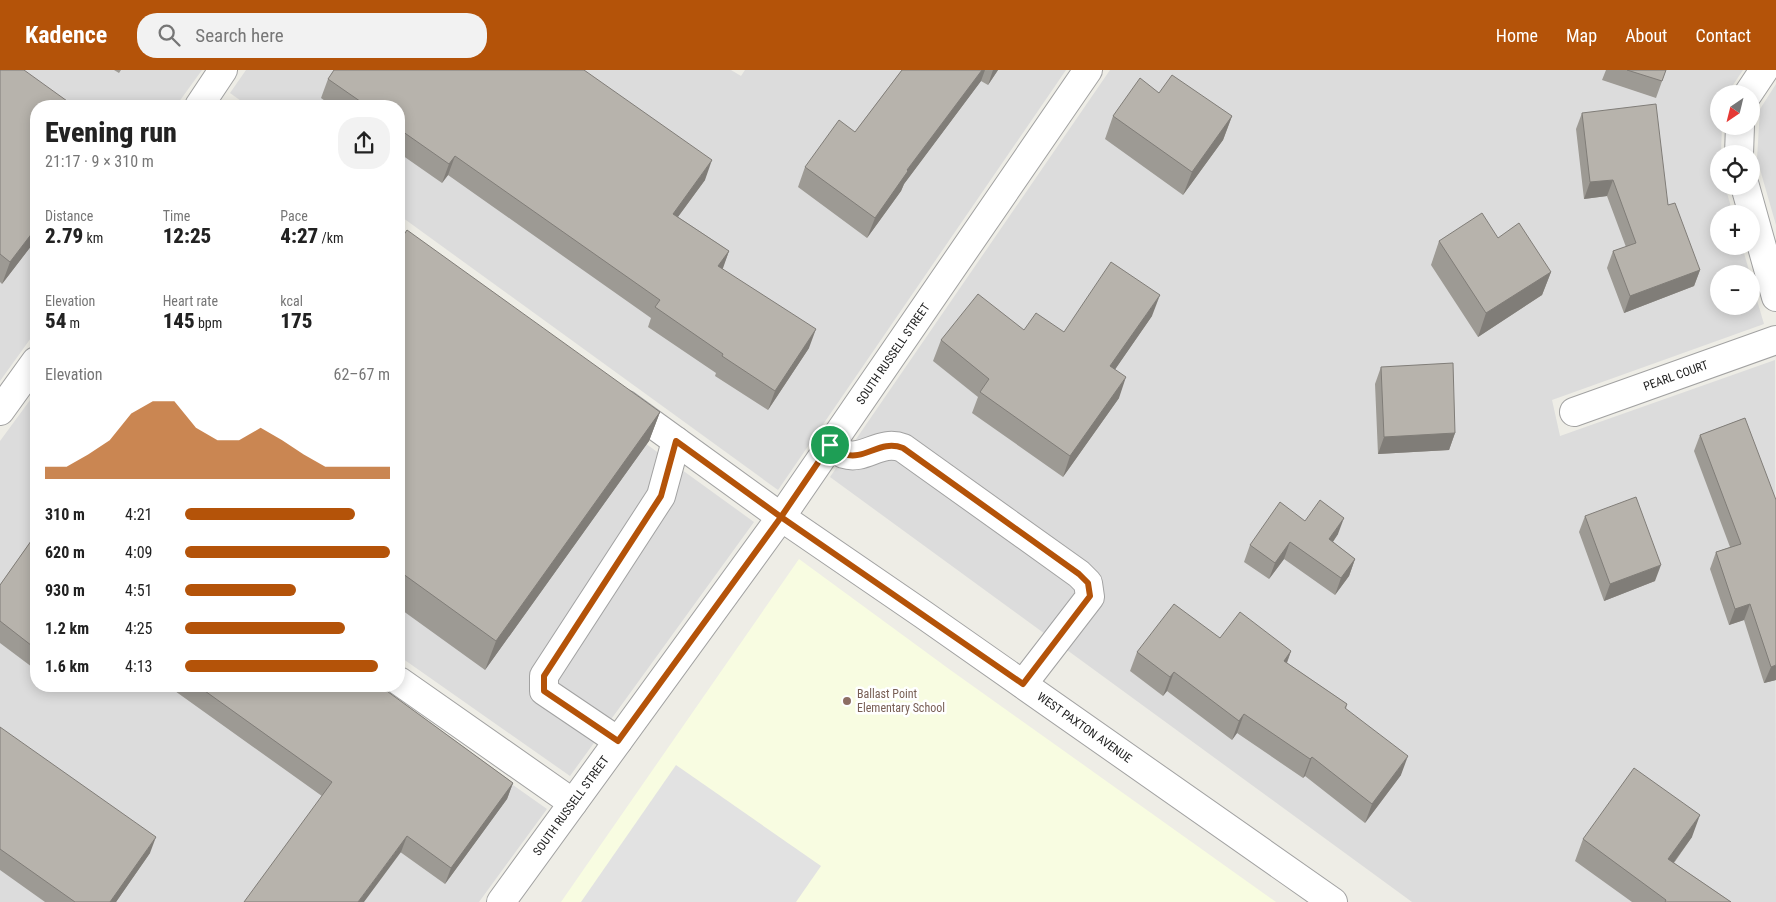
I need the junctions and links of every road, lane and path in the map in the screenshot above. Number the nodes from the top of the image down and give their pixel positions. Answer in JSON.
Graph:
{"nodes":[{"id":1,"x":224,"y":70,"type":"edge"},
{"id":2,"x":1088,"y":70,"type":"edge"},
{"id":3,"x":1764,"y":70,"type":"edge"},
{"id":4,"x":1754,"y":85,"type":"edge"},
{"id":5,"x":207,"y":100,"type":"edge"},
{"id":6,"x":1748,"y":195,"type":"edge"},
{"id":7,"x":1776,"y":297,"type":"edge"},
{"id":8,"x":1776,"y":340,"type":"edge"},
{"id":9,"x":30,"y":369,"type":"edge"},
{"id":10,"x":605,"y":389,"type":"edge"},
{"id":11,"x":0,"y":411,"type":"edge"},
{"id":12,"x":1574,"y":412,"type":"dead end"},
{"id":13,"x":676,"y":441,"type":"junction"},
{"id":14,"x":830,"y":445,"type":"junction"},
{"id":15,"x":781,"y":517,"type":"junction"},
{"id":16,"x":1023,"y":684,"type":"junction"},
{"id":17,"x":405,"y":685,"type":"edge"},
{"id":18,"x":618,"y":741,"type":"junction"},
{"id":19,"x":573,"y":803,"type":"junction"},
{"id":20,"x":501,"y":902,"type":"edge"},
{"id":21,"x":1333,"y":902,"type":"edge"}],
"edges":[{"from":1,"to":5,"type":"street"},
{"from":2,"to":14,"type":"street","name":"SOUTH RUSSELL STREET"},
{"from":3,"to":4,"type":"street"},
{"from":6,"to":7,"type":"street"},
{"from":8,"to":12,"type":"street","name":"PEARL COURT"},
{"from":9,"to":11,"type":"street"},
{"from":10,"to":13,"type":"street","name":"WEST PAXTON AVENUE"},
{"from":13,"to":15,"type":"street","name":"WEST PAXTON AVENUE"},
{"from":13,"to":18,"type":"street"},
{"from":14,"to":15,"type":"street","name":"SOUTH RUSSELL STREET"},
{"from":14,"to":16,"type":"street"},
{"from":15,"to":16,"type":"street","name":"WEST PAXTON AVENUE"},
{"from":15,"to":18,"type":"street","name":"SOUTH RUSSELL STREET"},
{"from":16,"to":21,"type":"street","name":"WEST PAXTON AVENUE"},
{"from":17,"to":19,"type":"street"},
{"from":18,"to":19,"type":"street","name":"SOUTH RUSSELL STREET"},
{"from":19,"to":20,"type":"street","name":"SOUTH RUSSELL STREET"}]}
